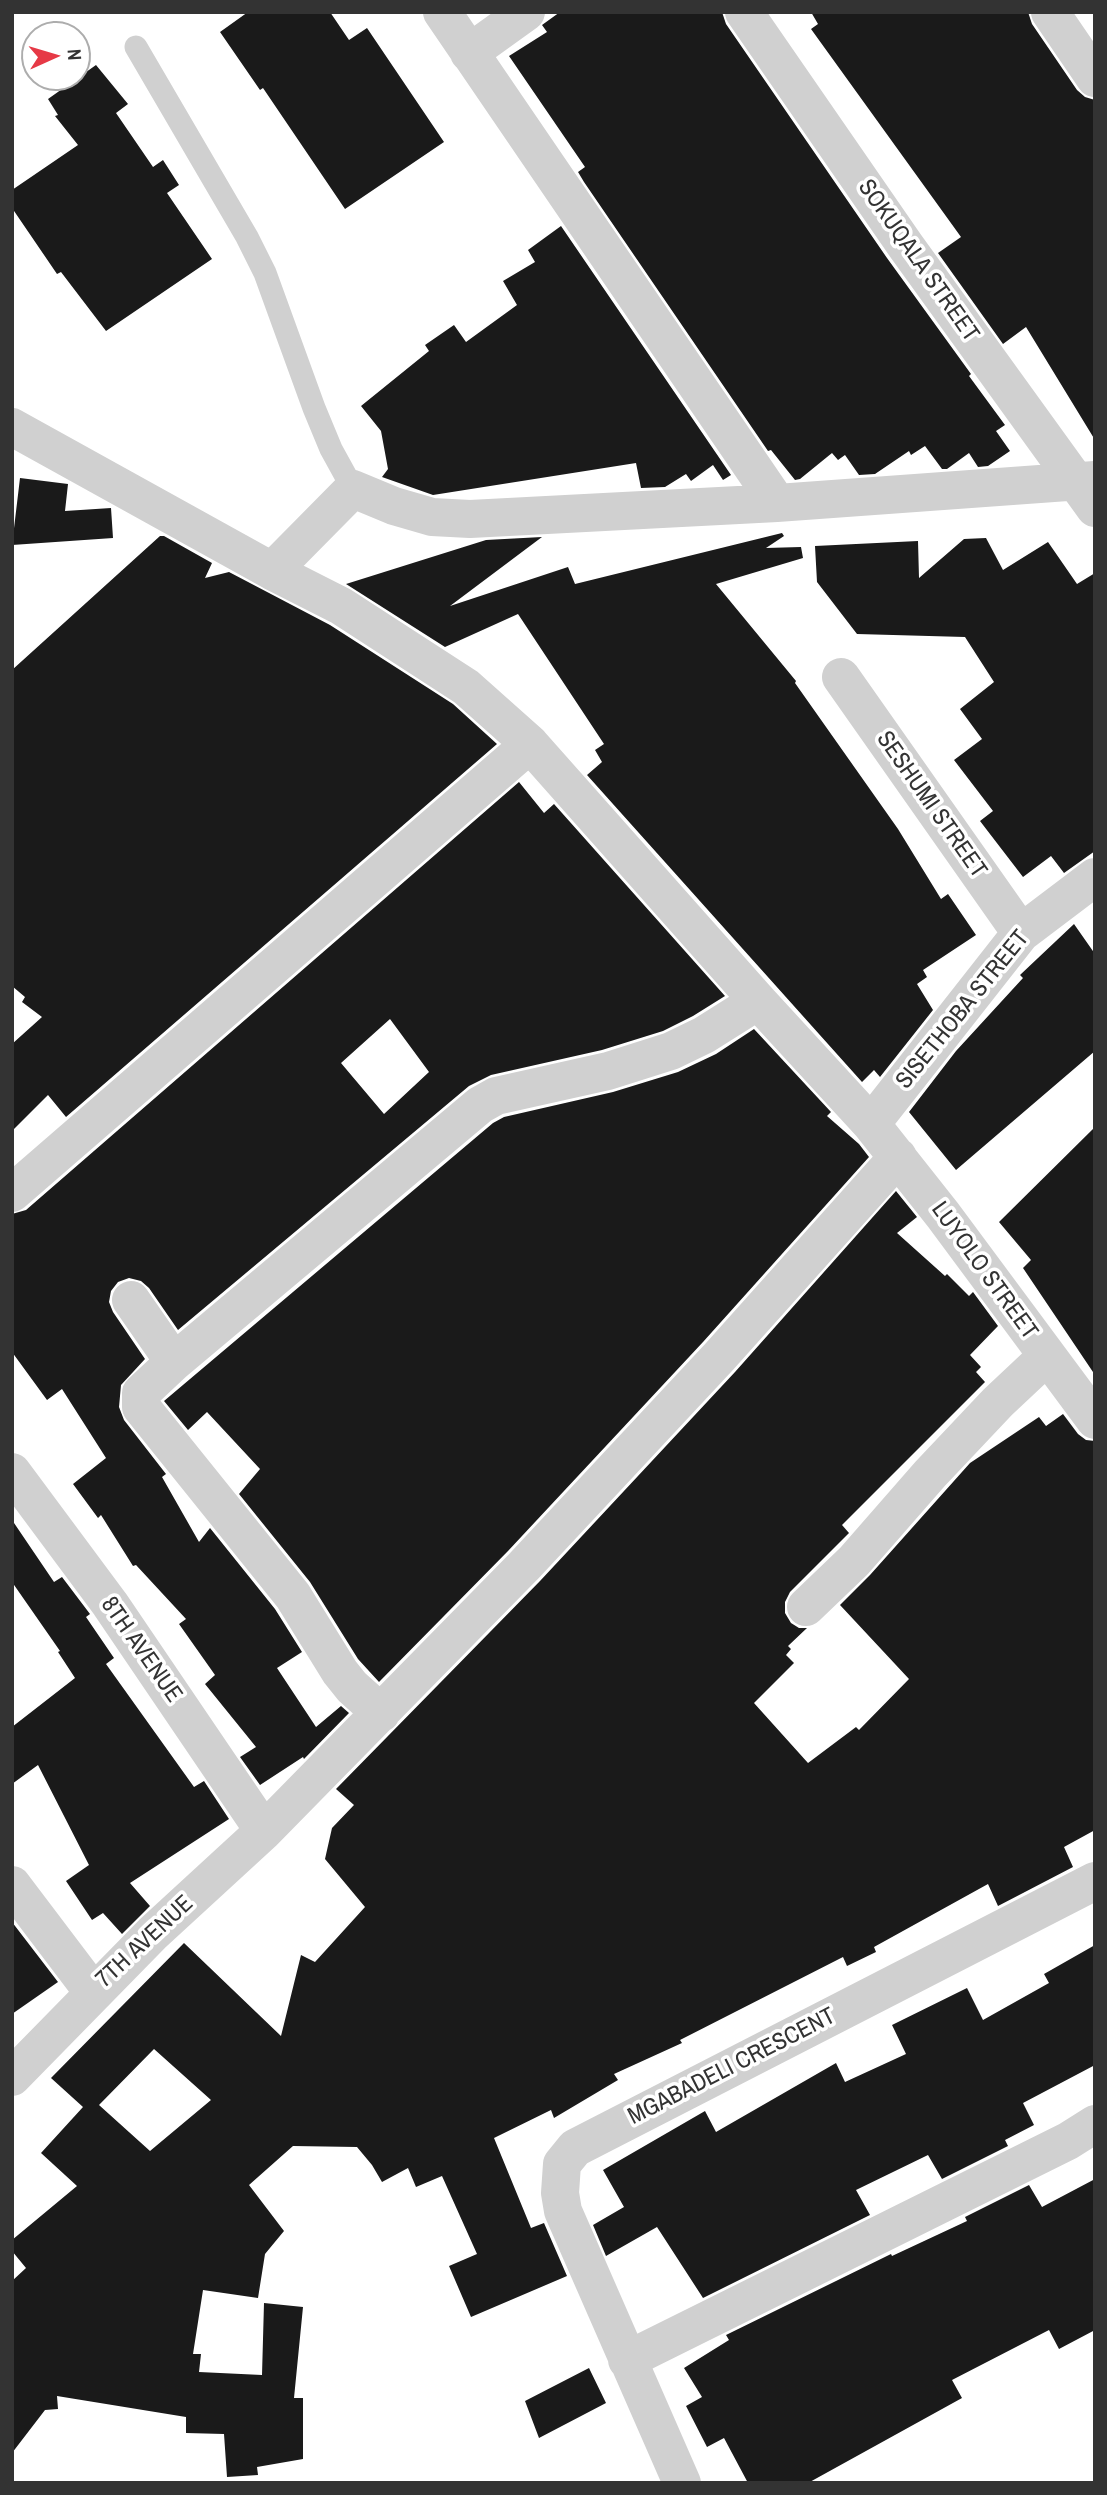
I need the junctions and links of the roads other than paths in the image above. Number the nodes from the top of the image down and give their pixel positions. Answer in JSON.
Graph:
{"nodes":[{"id":1,"x":442,"y":12,"type":"edge"},
{"id":2,"x":526,"y":12,"type":"edge"},
{"id":3,"x":744,"y":12,"type":"edge"},
{"id":4,"x":1050,"y":12,"type":"edge"},
{"id":5,"x":136,"y":47,"type":"dead end"},
{"id":6,"x":469,"y":53,"type":"junction"},
{"id":7,"x":1095,"y":78,"type":"edge"},
{"id":8,"x":12,"y":428,"type":"edge"},
{"id":9,"x":353,"y":489,"type":"junction"},
{"id":10,"x":1088,"y":490,"type":"edge"},
{"id":11,"x":777,"y":503,"type":"junction"},
{"id":12,"x":272,"y":571,"type":"junction"},
{"id":13,"x":841,"y":677,"type":"dead end"},
{"id":14,"x":530,"y":744,"type":"junction"},
{"id":15,"x":1095,"y":877,"type":"edge"},
{"id":16,"x":1021,"y":933,"type":"junction"},
{"id":17,"x":758,"y":1002,"type":"junction"},
{"id":18,"x":871,"y":1124,"type":"junction"},
{"id":19,"x":898,"y":1157,"type":"junction"},
{"id":20,"x":12,"y":1193,"type":"edge"},
{"id":21,"x":131,"y":1300,"type":"dead end"},
{"id":22,"x":1047,"y":1356,"type":"junction"},
{"id":23,"x":174,"y":1362,"type":"junction"},
{"id":24,"x":1095,"y":1420,"type":"edge"},
{"id":25,"x":12,"y":1472,"type":"edge"},
{"id":26,"x":806,"y":1607,"type":"dead end"},
{"id":27,"x":381,"y":1713,"type":"junction"},
{"id":28,"x":264,"y":1831,"type":"junction"},
{"id":29,"x":1095,"y":1881,"type":"edge"},
{"id":30,"x":12,"y":1885,"type":"edge"},
{"id":31,"x":93,"y":1992,"type":"junction"},
{"id":32,"x":12,"y":2077,"type":"edge"},
{"id":33,"x":1095,"y":2124,"type":"edge"},
{"id":34,"x":627,"y":2360,"type":"junction"},
{"id":35,"x":682,"y":2483,"type":"edge"}],
"edges":[{"from":1,"to":6,"type":"street"},
{"from":2,"to":6,"type":"street"},
{"from":3,"to":10,"type":"street","name":"SOKUQALA STREET"},
{"from":4,"to":7,"type":"street"},
{"from":5,"to":9,"type":"lane"},
{"from":6,"to":11,"type":"street"},
{"from":8,"to":12,"type":"street","name":"LUYOLO STREET"},
{"from":9,"to":11,"type":"street"},
{"from":9,"to":12,"type":"street"},
{"from":10,"to":11,"type":"street"},
{"from":12,"to":14,"type":"street","name":"LUYOLO STREET"},
{"from":13,"to":16,"type":"street","name":"SESHUMI STREET"},
{"from":14,"to":17,"type":"street","name":"LUYOLO STREET"},
{"from":14,"to":20,"type":"street"},
{"from":15,"to":16,"type":"street","name":"SISETHOBA STREET"},
{"from":16,"to":18,"type":"street","name":"SISETHOBA STREET"},
{"from":17,"to":18,"type":"street","name":"LUYOLO STREET"},
{"from":17,"to":23,"type":"street"},
{"from":18,"to":19,"type":"street","name":"LUYOLO STREET"},
{"from":19,"to":22,"type":"street","name":"LUYOLO STREET"},
{"from":19,"to":27,"type":"street","name":"7TH AVENUE"},
{"from":21,"to":23,"type":"street"},
{"from":22,"to":24,"type":"street","name":"LUYOLO STREET"},
{"from":22,"to":26,"type":"street"},
{"from":23,"to":27,"type":"street"},
{"from":25,"to":28,"type":"street","name":"8TH AVENUE"},
{"from":27,"to":28,"type":"street","name":"7TH AVENUE"},
{"from":28,"to":31,"type":"street","name":"7TH AVENUE"},
{"from":29,"to":34,"type":"street","name":"MGABADELI CRESCENT"},
{"from":30,"to":31,"type":"street","name":"7TH AVENUE"},
{"from":31,"to":32,"type":"street"},
{"from":33,"to":34,"type":"street"},
{"from":34,"to":35,"type":"street","name":"MGABADELI CRESCENT"}]}
